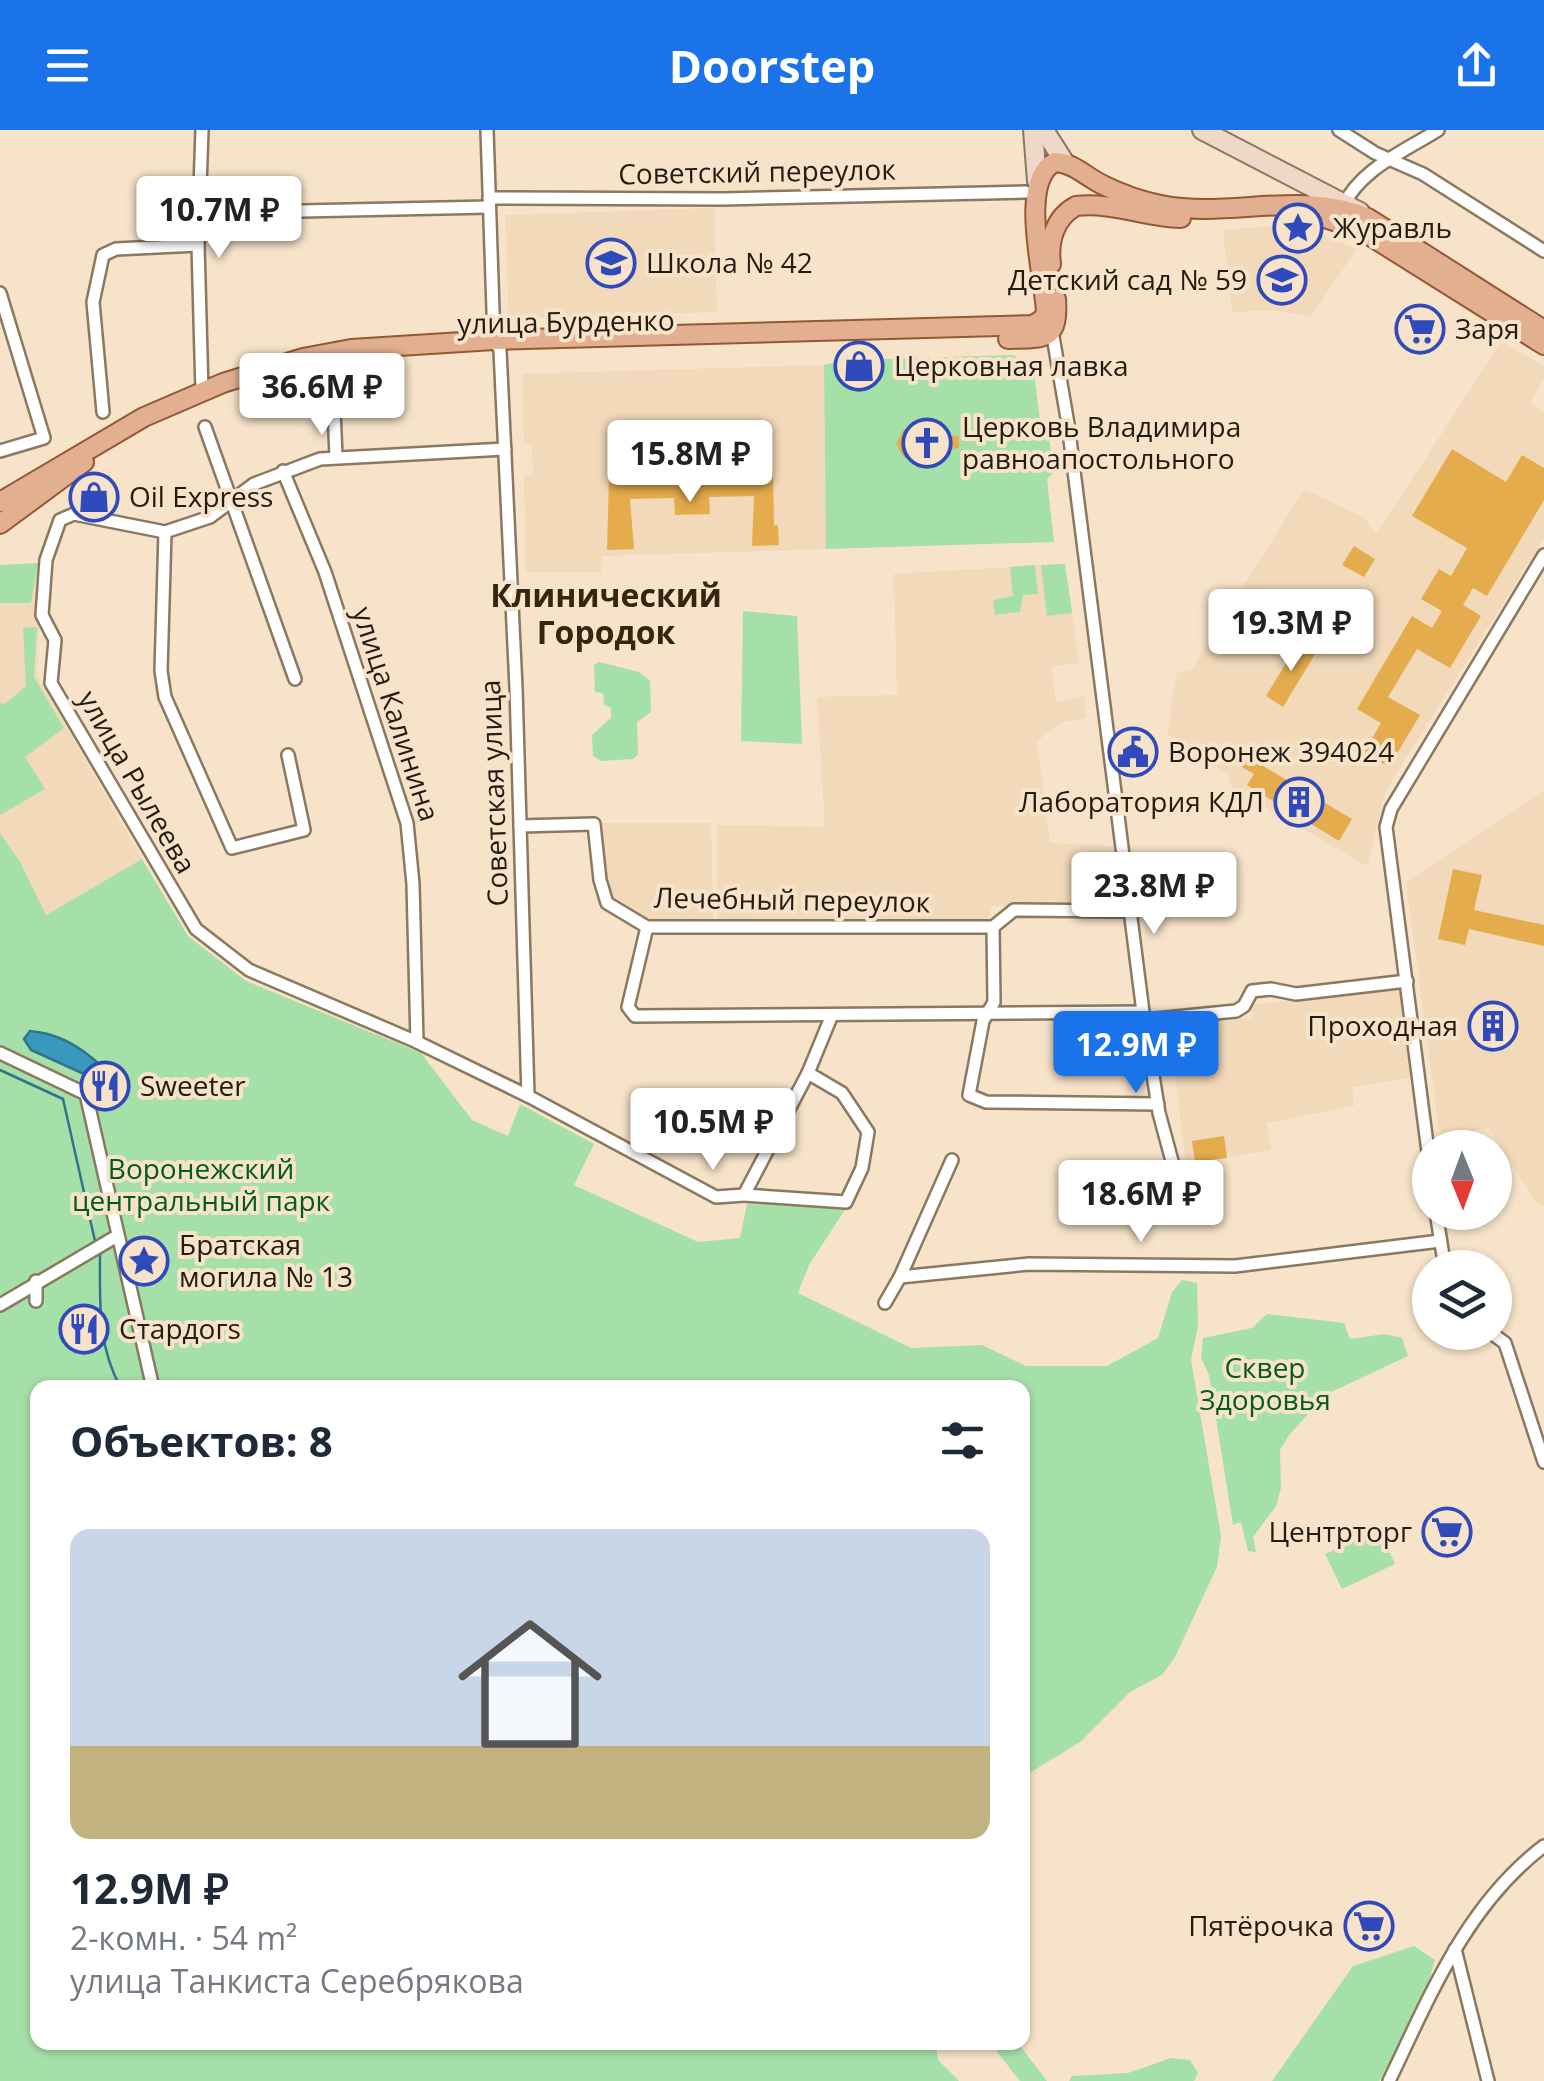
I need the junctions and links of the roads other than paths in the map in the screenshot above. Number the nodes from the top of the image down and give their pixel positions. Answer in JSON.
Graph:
{"nodes":[{"id":1,"x":202,"y":130,"type":"edge"},
{"id":2,"x":488,"y":130,"type":"edge"},
{"id":3,"x":1033,"y":130,"type":"edge"},
{"id":4,"x":1044,"y":130,"type":"edge"},
{"id":5,"x":1202,"y":130,"type":"edge"},
{"id":6,"x":1339,"y":130,"type":"edge"},
{"id":7,"x":1438,"y":130,"type":"edge"},
{"id":8,"x":1393,"y":158,"type":"junction"},
{"id":9,"x":1064,"y":163,"type":"junction"},
{"id":10,"x":1081,"y":173,"type":"junction"},
{"id":11,"x":1033,"y":188,"type":"junction"},
{"id":12,"x":489,"y":203,"type":"junction"},
{"id":13,"x":1073,"y":208,"type":"junction"},
{"id":14,"x":1342,"y":210,"type":"junction"},
{"id":15,"x":201,"y":213,"type":"junction"},
{"id":16,"x":198,"y":245,"type":"junction"},
{"id":17,"x":1544,"y":251,"type":"edge"},
{"id":18,"x":0,"y":293,"type":"edge"},
{"id":19,"x":1050,"y":322,"type":"junction"},
{"id":20,"x":1544,"y":330,"type":"edge"},
{"id":21,"x":1544,"y":344,"type":"edge"},
{"id":22,"x":497,"y":345,"type":"junction"},
{"id":23,"x":332,"y":362,"type":"junction"},
{"id":24,"x":202,"y":392,"type":"junction"},
{"id":25,"x":103,"y":412,"type":"dead end"},
{"id":26,"x":205,"y":428,"type":"dead end"},
{"id":27,"x":505,"y":449,"type":"junction"},
{"id":28,"x":0,"y":452,"type":"edge"},
{"id":29,"x":336,"y":457,"type":"junction"},
{"id":30,"x":283,"y":471,"type":"junction"},
{"id":31,"x":232,"y":500,"type":"junction"},
{"id":32,"x":0,"y":502,"type":"edge"},
{"id":33,"x":0,"y":524,"type":"edge"},
{"id":34,"x":165,"y":532,"type":"junction"},
{"id":35,"x":1544,"y":554,"type":"edge"},
{"id":36,"x":295,"y":679,"type":"dead end"},
{"id":37,"x":288,"y":755,"type":"dead end"},
{"id":38,"x":520,"y":826,"type":"junction"},
{"id":39,"x":1130,"y":911,"type":"junction"},
{"id":40,"x":647,"y":927,"type":"junction"},
{"id":41,"x":993,"y":927,"type":"junction"},
{"id":42,"x":1407,"y":981,"type":"junction"},
{"id":43,"x":988,"y":1014,"type":"junction"},
{"id":44,"x":832,"y":1015,"type":"junction"},
{"id":45,"x":1144,"y":1016,"type":"junction"},
{"id":46,"x":417,"y":1042,"type":"junction"},
{"id":47,"x":0,"y":1053,"type":"edge"},
{"id":48,"x":808,"y":1073,"type":"junction"},
{"id":49,"x":102,"y":1090,"type":"dead end"},
{"id":50,"x":86,"y":1094,"type":"junction"},
{"id":51,"x":528,"y":1096,"type":"junction"},
{"id":52,"x":1158,"y":1104,"type":"junction"},
{"id":53,"x":1425,"y":1130,"type":"edge"},
{"id":54,"x":952,"y":1160,"type":"dead end"},
{"id":55,"x":1172,"y":1162,"type":"dead end"},
{"id":56,"x":744,"y":1195,"type":"junction"},
{"id":57,"x":1438,"y":1230,"type":"edge"},
{"id":58,"x":117,"y":1236,"type":"junction"},
{"id":59,"x":1440,"y":1241,"type":"junction"},
{"id":60,"x":1441,"y":1250,"type":"edge"},
{"id":61,"x":900,"y":1277,"type":"junction"},
{"id":62,"x":35,"y":1279,"type":"junction"},
{"id":63,"x":41,"y":1298,"type":"dead end"},
{"id":64,"x":885,"y":1303,"type":"dead end"},
{"id":65,"x":0,"y":1304,"type":"edge"},
{"id":66,"x":1508,"y":1350,"type":"edge"},
{"id":67,"x":151,"y":1380,"type":"edge"},
{"id":68,"x":1544,"y":1462,"type":"edge"},
{"id":69,"x":1544,"y":1846,"type":"edge"},
{"id":70,"x":1455,"y":1949,"type":"junction"},
{"id":71,"x":1389,"y":2081,"type":"edge"},
{"id":72,"x":1488,"y":2081,"type":"edge"}],
"edges":[{"from":1,"to":15,"type":"street"},
{"from":2,"to":12,"type":"street","name":"Советская улица"},
{"from":3,"to":11,"type":"main road"},
{"from":4,"to":9,"type":"main road"},
{"from":5,"to":14,"type":"main road"},
{"from":6,"to":8,"type":"street"},
{"from":7,"to":8,"type":"street"},
{"from":8,"to":14,"type":"street"},
{"from":8,"to":17,"type":"street"},
{"from":9,"to":10,"type":"main road"},
{"from":9,"to":11,"type":"main road"},
{"from":10,"to":13,"type":"main road"},
{"from":10,"to":14,"type":"main road"},
{"from":11,"to":12,"type":"street","name":"Советский переулок"},
{"from":11,"to":13,"type":"main road"},
{"from":11,"to":19,"type":"main road"},
{"from":12,"to":15,"type":"street","name":"Советский переулок"},
{"from":12,"to":22,"type":"street","name":"Советская улица"},
{"from":13,"to":14,"type":"main road"},
{"from":13,"to":19,"type":"main road"},
{"from":14,"to":20,"type":"main road"},
{"from":14,"to":21,"type":"main road"},
{"from":15,"to":16,"type":"street"},
{"from":16,"to":24,"type":"street"},
{"from":16,"to":25,"type":"street"},
{"from":18,"to":28,"type":"street"},
{"from":19,"to":22,"type":"main road","name":"улица Бурденко"},
{"from":19,"to":39,"type":"street"},
{"from":22,"to":23,"type":"main road","name":"улица Бурденко"},
{"from":22,"to":24,"type":"main road","name":"улица Бурденко"},
{"from":22,"to":27,"type":"street","name":"Советская улица"},
{"from":23,"to":29,"type":"street"},
{"from":23,"to":33,"type":"main road","name":"улица Бурденко"},
{"from":24,"to":32,"type":"main road","name":"улица Бурденко"},
{"from":26,"to":31,"type":"street"},
{"from":27,"to":29,"type":"street"},
{"from":27,"to":38,"type":"street","name":"Советская улица"},
{"from":29,"to":30,"type":"street"},
{"from":30,"to":31,"type":"street"},
{"from":30,"to":46,"type":"street","name":"улица Калинина"},
{"from":31,"to":34,"type":"street"},
{"from":31,"to":36,"type":"street"},
{"from":34,"to":37,"type":"street","name":"улица Рылеева"},
{"from":34,"to":46,"type":"street","name":"улица Рылеева"},
{"from":35,"to":42,"type":"street"},
{"from":38,"to":40,"type":"street","name":"Лечебный переулок"},
{"from":38,"to":51,"type":"street","name":"Советская улица"},
{"from":39,"to":41,"type":"street","name":"Лечебный переулок"},
{"from":39,"to":45,"type":"street"},
{"from":40,"to":41,"type":"street","name":"Лечебный переулок"},
{"from":40,"to":44,"type":"street"},
{"from":41,"to":43,"type":"street"},
{"from":42,"to":45,"type":"street"},
{"from":42,"to":53,"type":"street"},
{"from":43,"to":44,"type":"street"},
{"from":43,"to":45,"type":"street"},
{"from":43,"to":52,"type":"street"},
{"from":44,"to":48,"type":"street"},
{"from":45,"to":52,"type":"street"},
{"from":46,"to":51,"type":"street","name":"улица Рылеева"},
{"from":47,"to":50,"type":"street"},
{"from":48,"to":56,"type":"street"},
{"from":48,"to":56,"type":"street","name":"улица Рылеева"},
{"from":49,"to":50,"type":"street"},
{"from":50,"to":58,"type":"street"},
{"from":51,"to":56,"type":"street","name":"улица Рылеева"},
{"from":52,"to":55,"type":"street"},
{"from":54,"to":61,"type":"street"},
{"from":57,"to":59,"type":"street"},
{"from":58,"to":62,"type":"street"},
{"from":58,"to":67,"type":"street"},
{"from":59,"to":60,"type":"street"},
{"from":59,"to":61,"type":"street"},
{"from":61,"to":64,"type":"street"},
{"from":62,"to":63,"type":"street"},
{"from":62,"to":65,"type":"street"},
{"from":66,"to":68,"type":"street"},
{"from":69,"to":70,"type":"street"},
{"from":70,"to":71,"type":"street"},
{"from":70,"to":72,"type":"street"}]}
